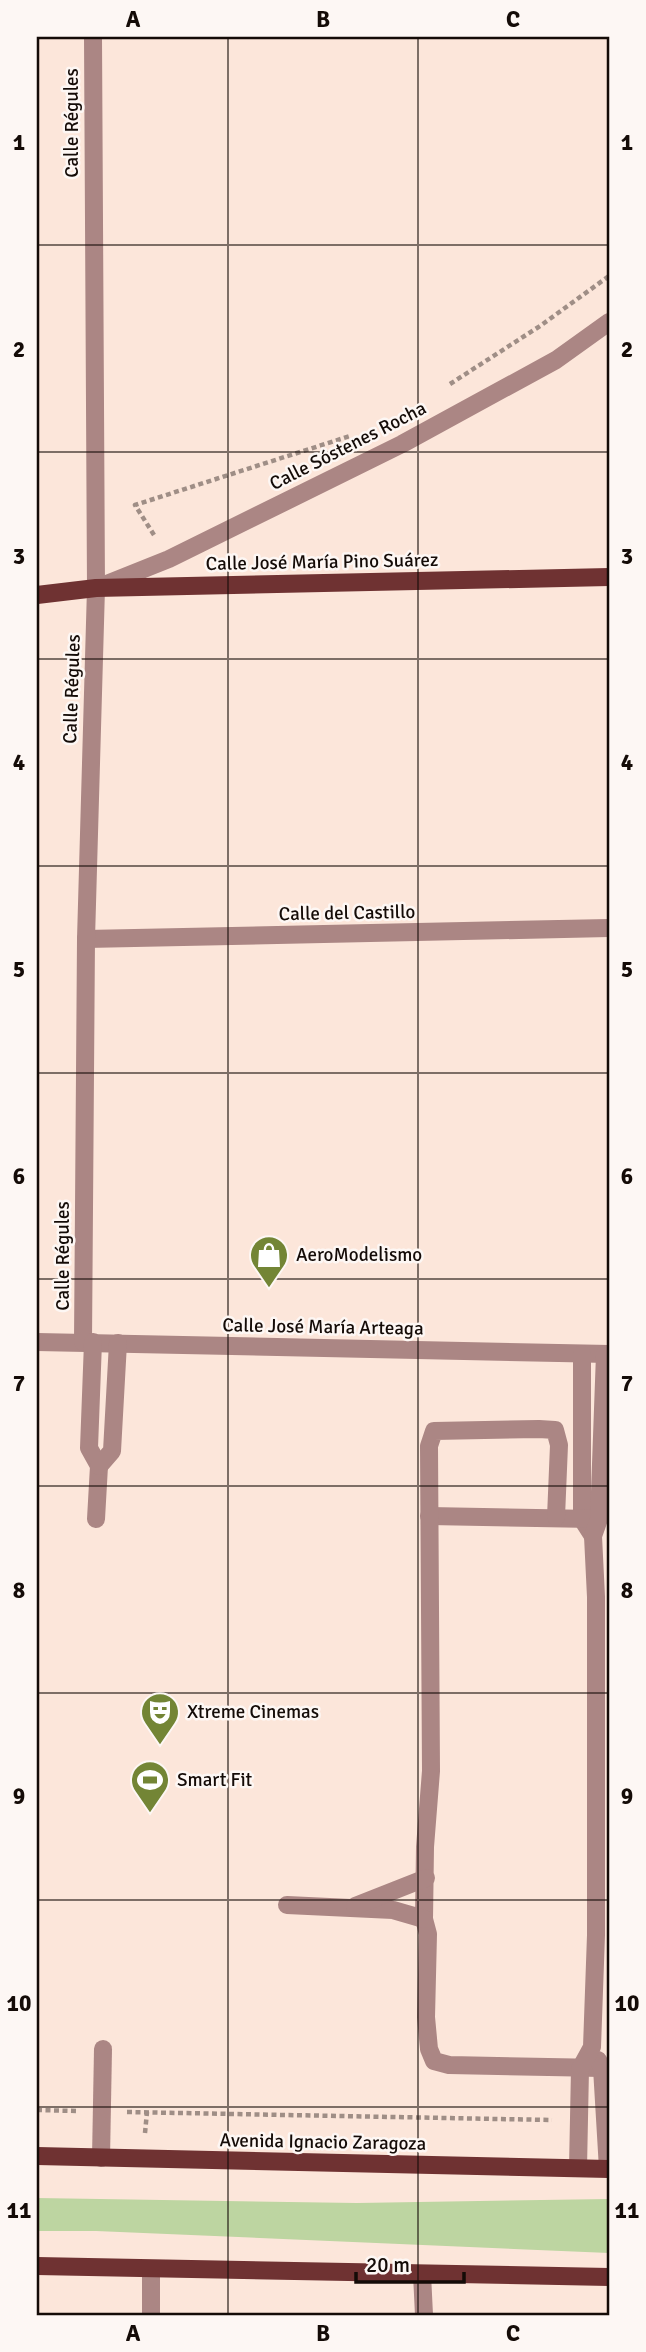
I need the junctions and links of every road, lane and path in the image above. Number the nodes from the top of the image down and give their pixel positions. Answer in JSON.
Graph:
{"nodes":[{"id":1,"x":93,"y":37,"type":"edge"},
{"id":2,"x":609,"y":276,"type":"edge"},
{"id":3,"x":609,"y":322,"type":"edge"},
{"id":4,"x":439,"y":390,"type":"dead end"},
{"id":5,"x":358,"y":434,"type":"dead end"},
{"id":6,"x":169,"y":559,"type":"junction"},
{"id":7,"x":609,"y":577,"type":"edge"},
{"id":8,"x":96,"y":589,"type":"junction"},
{"id":9,"x":37,"y":594,"type":"edge"},
{"id":10,"x":609,"y":928,"type":"edge"},
{"id":11,"x":86,"y":939,"type":"junction"},
{"id":12,"x":37,"y":1342,"type":"edge"},
{"id":13,"x":88,"y":1342,"type":"junction"},
{"id":14,"x":118,"y":1343,"type":"junction"},
{"id":15,"x":582,"y":1354,"type":"junction"},
{"id":16,"x":607,"y":1354,"type":"edge"},
{"id":17,"x":99,"y":1466,"type":"junction"},
{"id":18,"x":429,"y":1516,"type":"junction"},
{"id":19,"x":556,"y":1517,"type":"junction"},
{"id":20,"x":96,"y":1519,"type":"dead end"},
{"id":21,"x":591,"y":1519,"type":"junction"},
{"id":22,"x":603,"y":1638,"type":"edge"},
{"id":23,"x":603,"y":1871,"type":"edge"},
{"id":24,"x":426,"y":1878,"type":"junction"},
{"id":25,"x":287,"y":1905,"type":"dead end"},
{"id":26,"x":353,"y":1907,"type":"junction"},
{"id":27,"x":424,"y":1919,"type":"junction"},
{"id":28,"x":592,"y":2047,"type":"junction"},
{"id":29,"x":103,"y":2049,"type":"dead end"},
{"id":30,"x":602,"y":2068,"type":"junction"},
{"id":31,"x":580,"y":2069,"type":"junction"},
{"id":32,"x":37,"y":2110,"type":"edge"},
{"id":33,"x":102,"y":2111,"type":"junction"},
{"id":34,"x":580,"y":2121,"type":"junction"},
{"id":35,"x":37,"y":2156,"type":"edge"},
{"id":36,"x":101,"y":2158,"type":"junction"},
{"id":37,"x":578,"y":2168,"type":"junction"},
{"id":38,"x":609,"y":2169,"type":"edge"},
{"id":39,"x":37,"y":2266,"type":"edge"},
{"id":40,"x":151,"y":2269,"type":"junction"},
{"id":41,"x":422,"y":2274,"type":"junction"},
{"id":42,"x":609,"y":2277,"type":"edge"},
{"id":43,"x":151,"y":2315,"type":"edge"},
{"id":44,"x":424,"y":2315,"type":"edge"}],
"edges":[{"from":1,"to":8,"type":"street","name":"Calle Régules"},
{"from":2,"to":4,"type":"path"},
{"from":3,"to":6,"type":"street","name":"Calle Sóstenes Rocha"},
{"from":5,"to":6,"type":"path"},
{"from":6,"to":8,"type":"street","name":"Calle Sóstenes Rocha"},
{"from":7,"to":8,"type":"main road","name":"Calle José María Pino Suárez"},
{"from":8,"to":9,"type":"main road","name":"Calle José María Pino Suárez"},
{"from":8,"to":11,"type":"street","name":"Calle Régules"},
{"from":10,"to":11,"type":"street","name":"Calle del Castillo"},
{"from":11,"to":13,"type":"street","name":"Calle Régules"},
{"from":12,"to":13,"type":"street","name":"Calle José María Arteaga"},
{"from":13,"to":14,"type":"street","name":"Calle José María Arteaga"},
{"from":13,"to":17,"type":"street","name":"Calle Régules"},
{"from":14,"to":15,"type":"street","name":"Calle José María Arteaga"},
{"from":14,"to":17,"type":"street"},
{"from":15,"to":16,"type":"street","name":"Calle José María Arteaga"},
{"from":15,"to":21,"type":"street"},
{"from":16,"to":21,"type":"street"},
{"from":17,"to":20,"type":"street"},
{"from":18,"to":19,"type":"street"},
{"from":18,"to":19,"type":"street"},
{"from":18,"to":24,"type":"street"},
{"from":19,"to":21,"type":"street"},
{"from":21,"to":22,"type":"street"},
{"from":22,"to":23,"type":"street"},
{"from":23,"to":28,"type":"street"},
{"from":24,"to":26,"type":"street"},
{"from":24,"to":27,"type":"street"},
{"from":25,"to":26,"type":"street"},
{"from":26,"to":27,"type":"street"},
{"from":27,"to":31,"type":"street"},
{"from":28,"to":30,"type":"street"},
{"from":28,"to":31,"type":"street"},
{"from":29,"to":33,"type":"street"},
{"from":30,"to":31,"type":"street"},
{"from":30,"to":38,"type":"street"},
{"from":31,"to":34,"type":"street"},
{"from":32,"to":33,"type":"path"},
{"from":33,"to":34,"type":"path"},
{"from":33,"to":36,"type":"street"},
{"from":34,"to":37,"type":"street"},
{"from":35,"to":36,"type":"main road","name":"Avenida Ignacio Zaragoza"},
{"from":36,"to":37,"type":"main road","name":"Avenida Ignacio Zaragoza"},
{"from":37,"to":38,"type":"main road","name":"Avenida Ignacio Zaragoza"},
{"from":39,"to":40,"type":"main road"},
{"from":40,"to":41,"type":"main road"},
{"from":40,"to":43,"type":"street"},
{"from":41,"to":42,"type":"main road"},
{"from":41,"to":44,"type":"street"}]}
